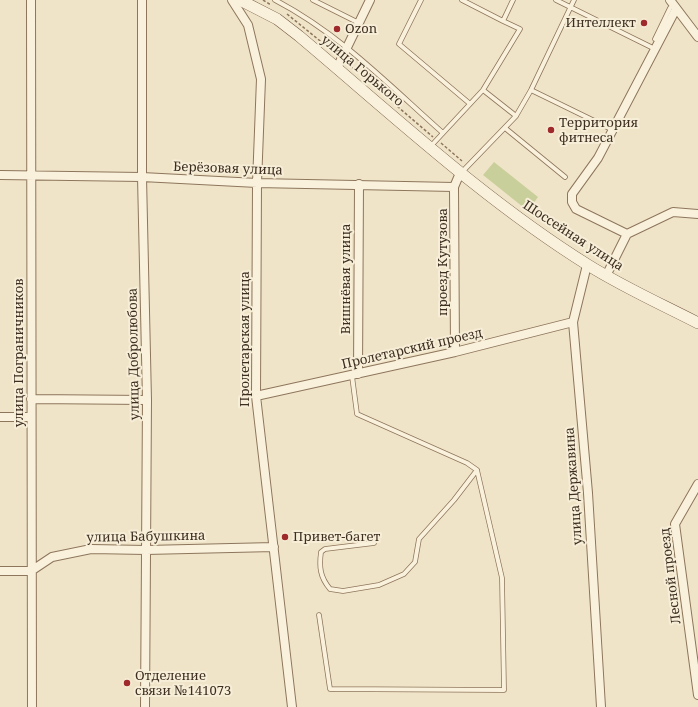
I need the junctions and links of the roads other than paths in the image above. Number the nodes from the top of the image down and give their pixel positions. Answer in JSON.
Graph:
{"nodes":[{"id":1,"x":31,"y":0,"type":"edge"},
{"id":2,"x":142,"y":0,"type":"edge"},
{"id":3,"x":232,"y":0,"type":"edge"},
{"id":4,"x":240,"y":0,"type":"edge"},
{"id":5,"x":275,"y":0,"type":"edge"},
{"id":6,"x":313,"y":0,"type":"edge"},
{"id":7,"x":370,"y":0,"type":"edge"},
{"id":8,"x":421,"y":0,"type":"edge"},
{"id":9,"x":462,"y":0,"type":"edge"},
{"id":10,"x":513,"y":0,"type":"edge"},
{"id":11,"x":556,"y":0,"type":"edge"},
{"id":12,"x":574,"y":0,"type":"edge"},
{"id":13,"x":672,"y":6,"type":"edge"},
{"id":14,"x":571,"y":7,"type":"junction"},
{"id":15,"x":503,"y":21,"type":"junction"},
{"id":16,"x":359,"y":23,"type":"junction"},
{"id":17,"x":698,"y":37,"type":"edge"},
{"id":18,"x":655,"y":39,"type":"dead end"},
{"id":19,"x":347,"y":48,"type":"junction"},
{"id":20,"x":655,"y":49,"type":"junction"},
{"id":21,"x":341,"y":65,"type":"junction"},
{"id":22,"x":484,"y":90,"type":"junction"},
{"id":23,"x":531,"y":90,"type":"junction"},
{"id":24,"x":469,"y":103,"type":"junction"},
{"id":25,"x":516,"y":116,"type":"junction"},
{"id":26,"x":505,"y":128,"type":"junction"},
{"id":27,"x":613,"y":130,"type":"junction"},
{"id":28,"x":442,"y":133,"type":"junction"},
{"id":29,"x":433,"y":143,"type":"junction"},
{"id":30,"x":464,"y":169,"type":"junction"},
{"id":31,"x":0,"y":175,"type":"edge"},
{"id":32,"x":32,"y":175,"type":"junction"},
{"id":33,"x":142,"y":177,"type":"junction"},
{"id":34,"x":565,"y":177,"type":"dead end"},
{"id":35,"x":257,"y":183,"type":"junction"},
{"id":36,"x":359,"y":184,"type":"junction"},
{"id":37,"x":454,"y":187,"type":"junction"},
{"id":38,"x":698,"y":214,"type":"edge"},
{"id":39,"x":627,"y":234,"type":"junction"},
{"id":40,"x":587,"y":264,"type":"junction"},
{"id":41,"x":606,"y":276,"type":"junction"},
{"id":42,"x":574,"y":322,"type":"junction"},
{"id":43,"x":698,"y":323,"type":"edge"},
{"id":44,"x":455,"y":352,"type":"junction"},
{"id":45,"x":355,"y":375,"type":"junction"},
{"id":46,"x":256,"y":396,"type":"junction"},
{"id":47,"x":31,"y":399,"type":"junction"},
{"id":48,"x":147,"y":400,"type":"junction"},
{"id":49,"x":0,"y":417,"type":"edge"},
{"id":50,"x":31,"y":417,"type":"junction"},
{"id":51,"x":477,"y":470,"type":"junction"},
{"id":52,"x":698,"y":484,"type":"edge"},
{"id":53,"x":374,"y":543,"type":"dead end"},
{"id":54,"x":274,"y":546,"type":"junction"},
{"id":55,"x":146,"y":550,"type":"junction"},
{"id":56,"x":0,"y":571,"type":"edge"},
{"id":57,"x":32,"y":571,"type":"junction"},
{"id":58,"x":319,"y":615,"type":"dead end"},
{"id":59,"x":698,"y":696,"type":"edge"},
{"id":60,"x":32,"y":707,"type":"edge"},
{"id":61,"x":145,"y":707,"type":"edge"},
{"id":62,"x":292,"y":707,"type":"edge"},
{"id":63,"x":601,"y":707,"type":"edge"}],
"edges":[{"from":1,"to":32,"type":"street","name":"улица Пограничников"},
{"from":2,"to":33,"type":"street","name":"улица Добролюбова"},
{"from":3,"to":35,"type":"street","name":"Пролетарская улица"},
{"from":4,"to":21,"type":"main road","name":"улица Горького"},
{"from":5,"to":19,"type":"lane"},
{"from":6,"to":16,"type":"lane"},
{"from":7,"to":16,"type":"street"},
{"from":8,"to":24,"type":"lane"},
{"from":9,"to":15,"type":"lane"},
{"from":10,"to":15,"type":"lane"},
{"from":11,"to":14,"type":"lane"},
{"from":12,"to":14,"type":"lane"},
{"from":13,"to":17,"type":"street"},
{"from":13,"to":18,"type":"lane"},
{"from":13,"to":20,"type":"street"},
{"from":14,"to":20,"type":"lane"},
{"from":14,"to":23,"type":"lane"},
{"from":15,"to":22,"type":"lane"},
{"from":16,"to":19,"type":"street"},
{"from":19,"to":21,"type":"street"},
{"from":19,"to":28,"type":"lane"},
{"from":20,"to":27,"type":"street"},
{"from":21,"to":29,"type":"main road","name":"улица Горького"},
{"from":22,"to":24,"type":"lane"},
{"from":22,"to":25,"type":"lane"},
{"from":23,"to":25,"type":"lane"},
{"from":23,"to":27,"type":"lane"},
{"from":24,"to":28,"type":"lane"},
{"from":25,"to":26,"type":"lane"},
{"from":26,"to":30,"type":"lane"},
{"from":26,"to":34,"type":"lane"},
{"from":27,"to":39,"type":"street"},
{"from":28,"to":29,"type":"lane"},
{"from":29,"to":30,"type":"main road","name":"улица Горького"},
{"from":30,"to":37,"type":"street","name":"проезд Кутузова"},
{"from":30,"to":40,"type":"main road","name":"Шоссейная улица"},
{"from":31,"to":32,"type":"street","name":"Берёзовая улица"},
{"from":32,"to":33,"type":"street","name":"Берёзовая улица"},
{"from":32,"to":47,"type":"street","name":"улица Пограничников"},
{"from":33,"to":35,"type":"street","name":"Берёзовая улица"},
{"from":33,"to":48,"type":"street","name":"улица Добролюбова"},
{"from":35,"to":36,"type":"street","name":"Берёзовая улица"},
{"from":35,"to":46,"type":"street","name":"Пролетарская улица"},
{"from":36,"to":37,"type":"street","name":"Берёзовая улица"},
{"from":36,"to":45,"type":"street","name":"Вишнёвая улица"},
{"from":37,"to":44,"type":"street","name":"проезд Кутузова"},
{"from":38,"to":39,"type":"street"},
{"from":39,"to":41,"type":"street"},
{"from":40,"to":41,"type":"main road","name":"Шоссейная улица"},
{"from":40,"to":42,"type":"street","name":"улица Державина"},
{"from":41,"to":43,"type":"main road","name":"Шоссейная улица"},
{"from":42,"to":44,"type":"street","name":"Пролетарский проезд"},
{"from":42,"to":63,"type":"street","name":"улица Державина"},
{"from":44,"to":45,"type":"street","name":"Пролетарский проезд"},
{"from":45,"to":46,"type":"street","name":"Пролетарский проезд"},
{"from":45,"to":51,"type":"lane"},
{"from":46,"to":54,"type":"street","name":"Пролетарская улица"},
{"from":47,"to":48,"type":"street"},
{"from":47,"to":50,"type":"street","name":"улица Пограничников"},
{"from":48,"to":55,"type":"street","name":"улица Добролюбова"},
{"from":49,"to":50,"type":"street"},
{"from":50,"to":57,"type":"street","name":"улица Пограничников"},
{"from":51,"to":53,"type":"lane"},
{"from":51,"to":58,"type":"lane"},
{"from":52,"to":59,"type":"street","name":"Лесной проезд"},
{"from":54,"to":55,"type":"street","name":"улица Бабушкина"},
{"from":54,"to":62,"type":"street","name":"Пролетарская улица"},
{"from":55,"to":57,"type":"street","name":"улица Бабушкина"},
{"from":55,"to":61,"type":"street","name":"улица Добролюбова"},
{"from":56,"to":57,"type":"street"},
{"from":57,"to":60,"type":"street","name":"улица Пограничников"}]}
